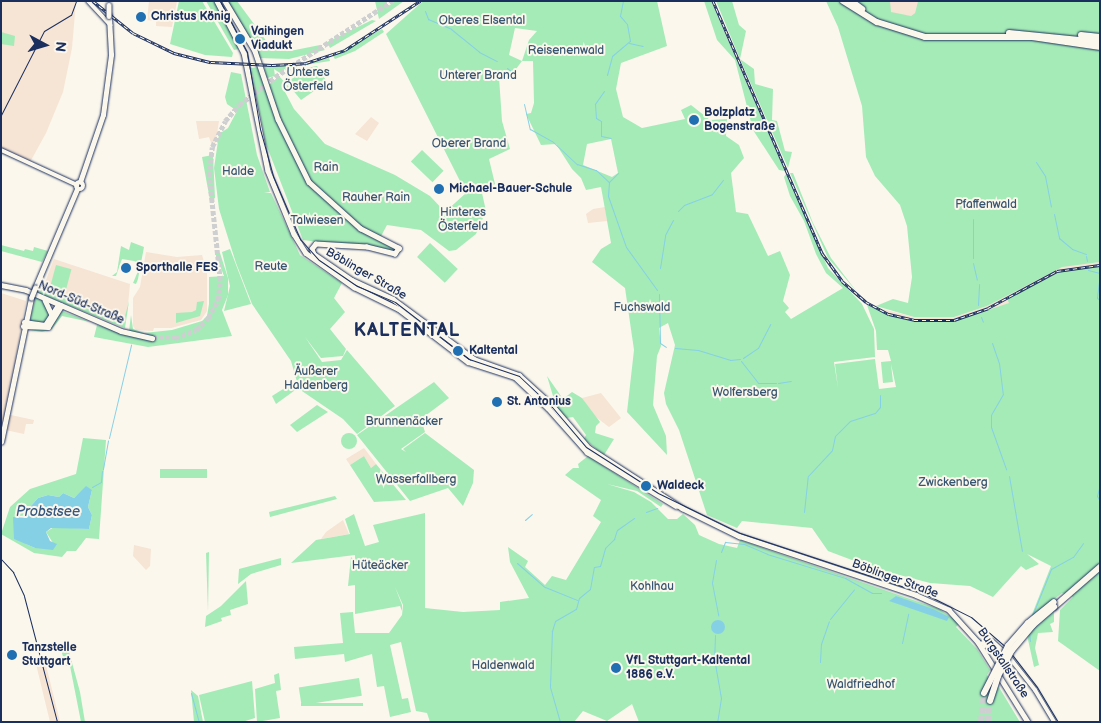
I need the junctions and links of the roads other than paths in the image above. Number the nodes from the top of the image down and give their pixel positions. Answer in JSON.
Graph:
{"nodes":[{"id":1,"x":88,"y":1,"type":"edge"},
{"id":2,"x":217,"y":1,"type":"edge"},
{"id":3,"x":225,"y":1,"type":"edge"},
{"id":4,"x":843,"y":1,"type":"edge"},
{"id":5,"x":851,"y":1,"type":"edge"},
{"id":6,"x":109,"y":3,"type":"edge"},
{"id":7,"x":107,"y":17,"type":"junction"},
{"id":8,"x":110,"y":25,"type":"junction"},
{"id":9,"x":1039,"y":33,"type":"junction"},
{"id":10,"x":1100,"y":37,"type":"edge"},
{"id":11,"x":1052,"y":39,"type":"junction"},
{"id":12,"x":1100,"y":42,"type":"edge"},
{"id":13,"x":1100,"y":47,"type":"edge"},
{"id":14,"x":1100,"y":52,"type":"edge"},
{"id":15,"x":1,"y":150,"type":"edge"},
{"id":16,"x":80,"y":186,"type":"junction"},
{"id":17,"x":1,"y":285,"type":"edge"},
{"id":18,"x":40,"y":296,"type":"junction"},
{"id":19,"x":60,"y":306,"type":"junction"},
{"id":20,"x":52,"y":317,"type":"junction"},
{"id":21,"x":24,"y":324,"type":"junction"},
{"id":22,"x":152,"y":338,"type":"tunnel mouth"},
{"id":23,"x":1,"y":442,"type":"edge"},
{"id":24,"x":682,"y":508,"type":"junction"},
{"id":25,"x":1100,"y":562,"type":"edge"},
{"id":26,"x":1100,"y":567,"type":"edge"},
{"id":27,"x":1054,"y":605,"type":"junction"},
{"id":28,"x":959,"y":620,"type":"joint"},
{"id":29,"x":980,"y":646,"type":"junction"},
{"id":30,"x":984,"y":693,"type":"tunnel mouth"},
{"id":31,"x":990,"y":701,"type":"tunnel mouth"},
{"id":32,"x":1028,"y":721,"type":"edge"},
{"id":33,"x":1054,"y":722,"type":"edge"}],
"edges":[{"from":1,"to":7,"type":"street"},
{"from":2,"to":24,"type":"main road","name":"Böblinger Straße"},
{"from":3,"to":24,"type":"main road","name":"Böblinger Straße"},
{"from":4,"to":11,"type":"highway"},
{"from":5,"to":9,"type":"highway"},
{"from":6,"to":7,"type":"main road","bridge":true},
{"from":7,"to":8,"type":"main road"},
{"from":7,"to":8,"type":"street"},
{"from":8,"to":16,"type":"main road"},
{"from":9,"to":10,"type":"highway"},
{"from":9,"to":12,"type":"highway"},
{"from":11,"to":13,"type":"highway"},
{"from":11,"to":14,"type":"highway"},
{"from":15,"to":16,"type":"street"},
{"from":16,"to":21,"type":"main road","bridge":true},
{"from":17,"to":18,"type":"main road","name":"Nord-Süd-Straße"},
{"from":18,"to":19,"type":"main road","name":"Nord-Süd-Straße"},
{"from":18,"to":20,"type":"main road"},
{"from":19,"to":20,"type":"main road"},
{"from":19,"to":21,"type":"main road"},
{"from":19,"to":22,"type":"main road","name":"Nord-Süd-Straße"},
{"from":20,"to":21,"type":"main road"},
{"from":21,"to":23,"type":"main road"},
{"from":24,"to":28,"type":"main road","name":"Böblinger Straße"},
{"from":25,"to":27,"type":"highway"},
{"from":26,"to":27,"type":"highway"},
{"from":27,"to":30,"type":"highway","bridge":true},
{"from":27,"to":31,"type":"highway","bridge":true},
{"from":28,"to":29,"type":"main road","name":"Burgstallstraße"},
{"from":29,"to":32,"type":"main road","name":"Burgstallstraße"},
{"from":29,"to":33,"type":"street"}]}
